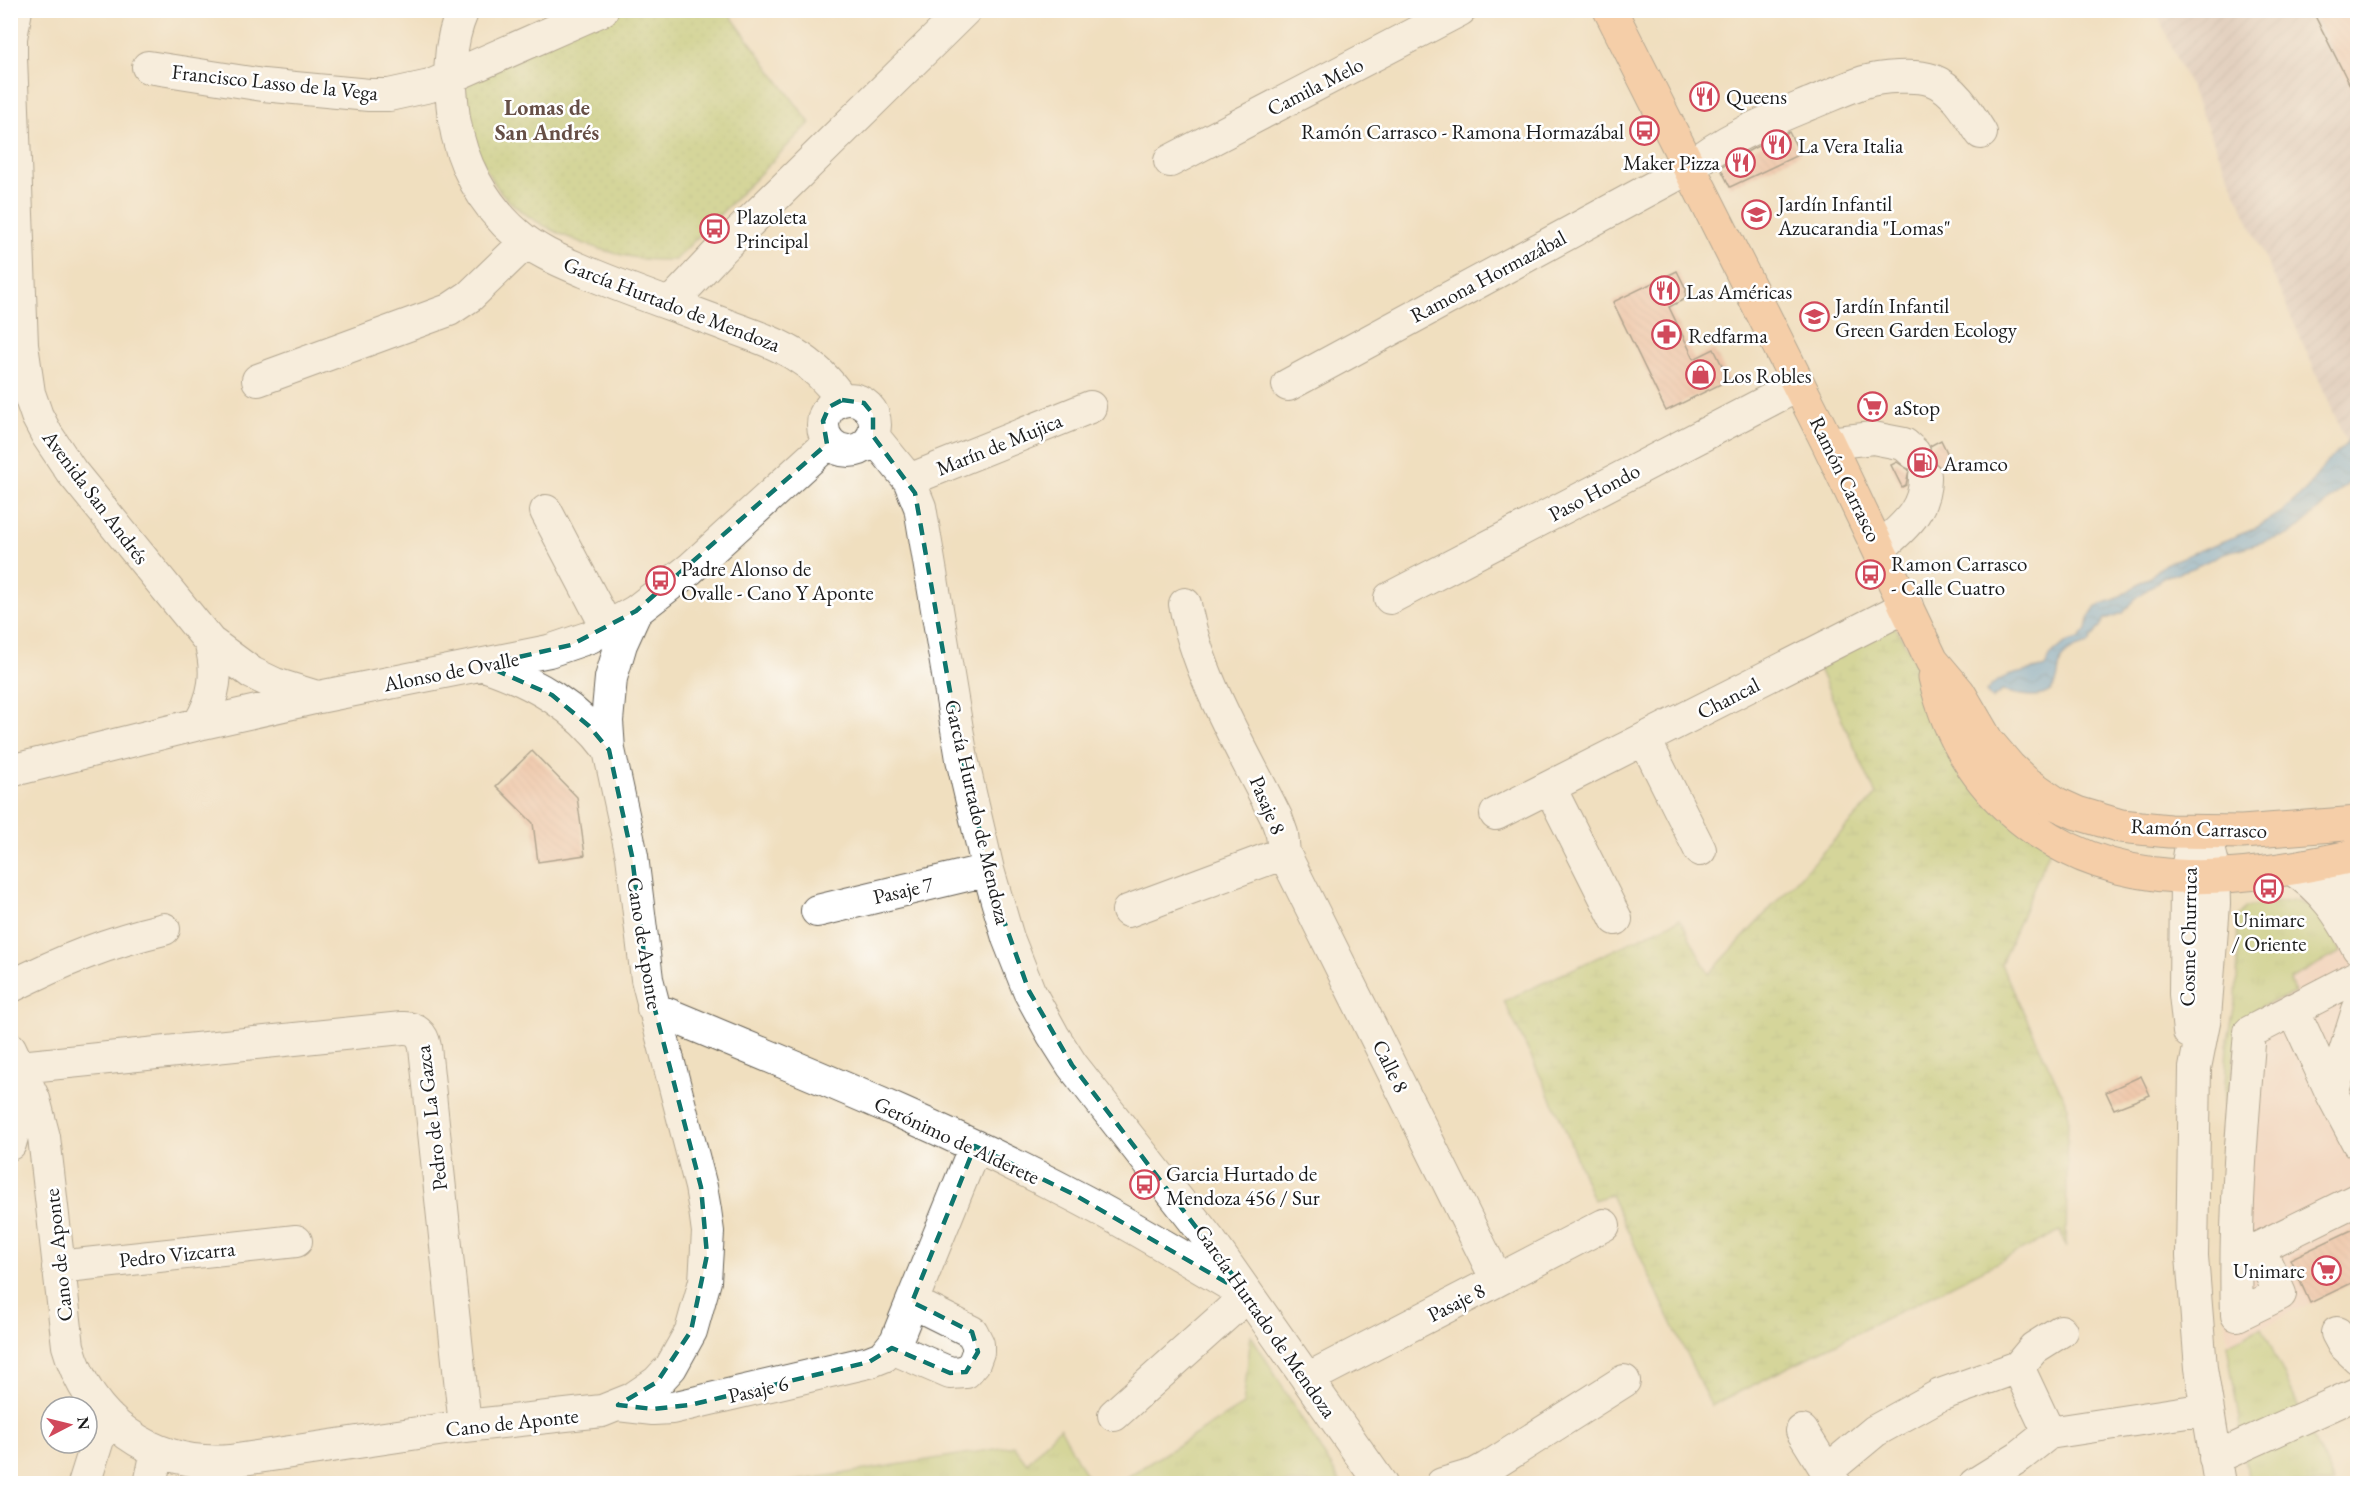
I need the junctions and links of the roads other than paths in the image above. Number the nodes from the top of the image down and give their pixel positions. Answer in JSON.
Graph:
{"nodes":[{"id":1,"x":16,"y":10,"type":"edge"},
{"id":2,"x":464,"y":10,"type":"edge"},
{"id":3,"x":602,"y":10,"type":"edge"},
{"id":4,"x":965,"y":10,"type":"edge"},
{"id":5,"x":1460,"y":10,"type":"edge"},
{"id":6,"x":1610,"y":10,"type":"edge"},
{"id":7,"x":148,"y":67,"type":"dead end"},
{"id":8,"x":449,"y":78,"type":"junction"},
{"id":9,"x":1981,"y":133,"type":"dead end"},
{"id":10,"x":1170,"y":161,"type":"dead end"},
{"id":11,"x":1689,"y":168,"type":"junction"},
{"id":12,"x":526,"y":242,"type":"junction"},
{"id":13,"x":670,"y":304,"type":"junction"},
{"id":14,"x":258,"y":380,"type":"dead end"},
{"id":15,"x":1288,"y":385,"type":"dead end"},
{"id":16,"x":1798,"y":385,"type":"junction"},
{"id":17,"x":842,"y":400,"type":"junction"},
{"id":18,"x":1090,"y":407,"type":"dead end"},
{"id":19,"x":873,"y":436,"type":"junction"},
{"id":20,"x":829,"y":442,"type":"junction"},
{"id":21,"x":1828,"y":442,"type":"junction"},
{"id":22,"x":909,"y":480,"type":"junction"},
{"id":23,"x":546,"y":511,"type":"dead end"},
{"id":24,"x":1880,"y":548,"type":"junction"},
{"id":25,"x":1390,"y":598,"type":"dead end"},
{"id":26,"x":1185,"y":604,"type":"dead end"},
{"id":27,"x":1907,"y":606,"type":"junction"},
{"id":28,"x":636,"y":611,"type":"junction"},
{"id":29,"x":608,"y":629,"type":"junction"},
{"id":30,"x":210,"y":642,"type":"junction"},
{"id":31,"x":1932,"y":660,"type":"junction"},
{"id":32,"x":484,"y":665,"type":"junction"},
{"id":33,"x":319,"y":697,"type":"junction"},
{"id":34,"x":199,"y":724,"type":"junction"},
{"id":35,"x":1645,"y":740,"type":"junction"},
{"id":36,"x":609,"y":750,"type":"junction"},
{"id":37,"x":10,"y":771,"type":"edge"},
{"id":38,"x":1550,"y":788,"type":"junction"},
{"id":39,"x":1496,"y":814,"type":"dead end"},
{"id":40,"x":2358,"y":823,"type":"edge"},
{"id":41,"x":2199,"y":831,"type":"junction"},
{"id":42,"x":1700,"y":850,"type":"dead end"},
{"id":43,"x":1284,"y":852,"type":"junction"},
{"id":44,"x":2355,"y":856,"type":"edge"},
{"id":45,"x":2292,"y":869,"type":"junction"},
{"id":46,"x":988,"y":870,"type":"junction"},
{"id":47,"x":2200,"y":877,"type":"junction"},
{"id":48,"x":817,"y":911,"type":"dead end"},
{"id":49,"x":1128,"y":911,"type":"dead end"},
{"id":50,"x":2339,"y":913,"type":"junction"},
{"id":51,"x":1616,"y":919,"type":"dead end"},
{"id":52,"x":164,"y":930,"type":"dead end"},
{"id":53,"x":2358,"y":948,"type":"edge"},
{"id":54,"x":2358,"y":976,"type":"edge"},
{"id":55,"x":10,"y":987,"type":"edge"},
{"id":56,"x":653,"y":1008,"type":"junction"},
{"id":57,"x":2293,"y":1009,"type":"junction"},
{"id":58,"x":2358,"y":1010,"type":"edge"},
{"id":59,"x":19,"y":1066,"type":"edge"},
{"id":60,"x":2332,"y":1094,"type":"junction"},
{"id":61,"x":2194,"y":1116,"type":"junction"},
{"id":62,"x":2242,"y":1120,"type":"junction"},
{"id":63,"x":2358,"y":1143,"type":"edge"},
{"id":64,"x":10,"y":1144,"type":"edge"},
{"id":65,"x":975,"y":1146,"type":"junction"},
{"id":66,"x":2358,"y":1199,"type":"edge"},
{"id":67,"x":1604,"y":1225,"type":"dead end"},
{"id":68,"x":296,"y":1241,"type":"dead end"},
{"id":69,"x":2247,"y":1253,"type":"junction"},
{"id":70,"x":2192,"y":1256,"type":"junction"},
{"id":71,"x":58,"y":1267,"type":"junction"},
{"id":72,"x":1497,"y":1280,"type":"junction"},
{"id":73,"x":1248,"y":1295,"type":"junction"},
{"id":74,"x":912,"y":1302,"type":"junction"},
{"id":75,"x":2061,"y":1331,"type":"dead end"},
{"id":76,"x":2337,"y":1333,"type":"dead end"},
{"id":77,"x":892,"y":1348,"type":"junction"},
{"id":78,"x":2358,"y":1358,"type":"edge"},
{"id":79,"x":2018,"y":1367,"type":"junction"},
{"id":80,"x":1307,"y":1379,"type":"junction"},
{"id":81,"x":1624,"y":1381,"type":"dead end"},
{"id":82,"x":2358,"y":1393,"type":"edge"},
{"id":83,"x":618,"y":1406,"type":"junction"},
{"id":84,"x":2207,"y":1409,"type":"junction"},
{"id":85,"x":1114,"y":1415,"type":"dead end"},
{"id":86,"x":108,"y":1417,"type":"junction"},
{"id":87,"x":465,"y":1426,"type":"junction"},
{"id":88,"x":1802,"y":1431,"type":"dead end"},
{"id":89,"x":2049,"y":1433,"type":"junction"},
{"id":90,"x":157,"y":1451,"type":"junction"},
{"id":91,"x":2217,"y":1471,"type":"edge"},
{"id":92,"x":227,"y":1472,"type":"edge"},
{"id":93,"x":1831,"y":1477,"type":"edge"},
{"id":94,"x":84,"y":1484,"type":"edge"},
{"id":95,"x":150,"y":1484,"type":"edge"},
{"id":96,"x":1381,"y":1484,"type":"edge"},
{"id":97,"x":1442,"y":1484,"type":"edge"},
{"id":98,"x":1975,"y":1484,"type":"edge"}],
"edges":[{"from":1,"to":30,"type":"street","name":"Avenida San Andrés"},
{"from":2,"to":8,"type":"street","name":"García Hurtado de Mendoza"},
{"from":3,"to":8,"type":"street","name":"Francisco Lasso de la Vega"},
{"from":4,"to":13,"type":"street"},
{"from":5,"to":10,"type":"street","name":"Camila Melo"},
{"from":6,"to":11,"type":"main road","name":"Ramón Carrasco"},
{"from":7,"to":8,"type":"street","name":"Francisco Lasso de la Vega"},
{"from":8,"to":12,"type":"street","name":"García Hurtado de Mendoza"},
{"from":9,"to":11,"type":"street","name":"Ramona Hormazábal"},
{"from":11,"to":15,"type":"street","name":"Ramona Hormazábal"},
{"from":11,"to":16,"type":"main road","name":"Ramón Carrasco"},
{"from":12,"to":13,"type":"street","name":"García Hurtado de Mendoza"},
{"from":12,"to":14,"type":"street"},
{"from":13,"to":17,"type":"street","name":"García Hurtado de Mendoza"},
{"from":16,"to":21,"type":"main road","name":"Ramón Carrasco"},
{"from":16,"to":25,"type":"street","name":"Paso Hondo"},
{"from":17,"to":19,"type":"street"},
{"from":17,"to":20,"type":"street"},
{"from":18,"to":22,"type":"street","name":"Marín de Mujica"},
{"from":19,"to":20,"type":"street"},
{"from":19,"to":22,"type":"street","name":"García Hurtado de Mendoza"},
{"from":20,"to":28,"type":"street","name":"Alonso de Ovalle"},
{"from":21,"to":24,"type":"main road","name":"Ramón Carrasco"},
{"from":21,"to":24,"type":"street"},
{"from":22,"to":46,"type":"street","name":"García Hurtado de Mendoza"},
{"from":23,"to":29,"type":"street"},
{"from":24,"to":27,"type":"main road","name":"Ramón Carrasco"},
{"from":26,"to":43,"type":"street","name":"Pasaje 8"},
{"from":27,"to":31,"type":"main road","name":"Ramón Carrasco"},
{"from":27,"to":35,"type":"street","name":"Chancal"},
{"from":28,"to":29,"type":"street","name":"Alonso de Ovalle"},
{"from":28,"to":36,"type":"street","name":"Cano de Aponte"},
{"from":29,"to":32,"type":"street","name":"Alonso de Ovalle"},
{"from":30,"to":33,"type":"street","name":"Avenida San Andrés"},
{"from":30,"to":34,"type":"street"},
{"from":31,"to":41,"type":"main road","name":"Ramón Carrasco"},
{"from":31,"to":47,"type":"main road","name":"Ramón Carrasco"},
{"from":32,"to":33,"type":"street","name":"Alonso de Ovalle"},
{"from":32,"to":36,"type":"street","name":"Cano de Aponte"},
{"from":33,"to":34,"type":"street","name":"Alonso de Ovalle"},
{"from":34,"to":37,"type":"street","name":"Alonso de Ovalle"},
{"from":35,"to":38,"type":"street","name":"Chancal"},
{"from":35,"to":42,"type":"street"},
{"from":36,"to":56,"type":"street","name":"Cano de Aponte"},
{"from":38,"to":39,"type":"street","name":"Chancal"},
{"from":38,"to":51,"type":"street"},
{"from":40,"to":41,"type":"main road","name":"Ramón Carrasco"},
{"from":41,"to":47,"type":"street","name":"Cosme Churruca"},
{"from":43,"to":49,"type":"street","name":"Pasaje 8"},
{"from":43,"to":72,"type":"street","name":"Calle 8"},
{"from":44,"to":45,"type":"main road","name":"Ramón Carrasco"},
{"from":44,"to":50,"type":"street"},
{"from":45,"to":47,"type":"main road","name":"Ramón Carrasco"},
{"from":45,"to":50,"type":"street"},
{"from":46,"to":48,"type":"street","name":"Pasaje 7"},
{"from":46,"to":73,"type":"street","name":"García Hurtado de Mendoza"},
{"from":47,"to":61,"type":"street","name":"Cosme Churruca"},
{"from":50,"to":53,"type":"street"},
{"from":52,"to":55,"type":"street"},
{"from":54,"to":57,"type":"street"},
{"from":56,"to":65,"type":"street","name":"Gerónimo de Alderete"},
{"from":56,"to":83,"type":"street","name":"Cano de Aponte"},
{"from":57,"to":60,"type":"street"},
{"from":57,"to":62,"type":"street"},
{"from":58,"to":60,"type":"street"},
{"from":59,"to":64,"type":"street"},
{"from":59,"to":71,"type":"street","name":"Cano de Aponte"},
{"from":59,"to":87,"type":"street","name":"Pedro de La Gazca"},
{"from":60,"to":63,"type":"street"},
{"from":61,"to":62,"type":"street"},
{"from":61,"to":70,"type":"street","name":"Cosme Churruca"},
{"from":62,"to":69,"type":"street"},
{"from":65,"to":73,"type":"street","name":"Gerónimo de Alderete"},
{"from":65,"to":74,"type":"street"},
{"from":66,"to":69,"type":"street"},
{"from":67,"to":72,"type":"street","name":"Pasaje 8"},
{"from":68,"to":71,"type":"street","name":"Pedro Vizcarra"},
{"from":69,"to":70,"type":"street"},
{"from":70,"to":84,"type":"street","name":"Cosme Churruca"},
{"from":71,"to":86,"type":"street","name":"Cano de Aponte"},
{"from":72,"to":80,"type":"street","name":"Pasaje 8"},
{"from":73,"to":80,"type":"street","name":"García Hurtado de Mendoza"},
{"from":73,"to":85,"type":"street"},
{"from":74,"to":77,"type":"street"},
{"from":74,"to":77,"type":"street"},
{"from":75,"to":79,"type":"street"},
{"from":76,"to":78,"type":"street"},
{"from":77,"to":83,"type":"street","name":"Pasaje 6"},
{"from":79,"to":89,"type":"street"},
{"from":79,"to":93,"type":"street"},
{"from":80,"to":96,"type":"street","name":"García Hurtado de Mendoza"},
{"from":81,"to":97,"type":"street"},
{"from":82,"to":91,"type":"street"},
{"from":83,"to":87,"type":"street","name":"Cano de Aponte"},
{"from":84,"to":89,"type":"street"},
{"from":84,"to":91,"type":"street","name":"Cosme Churruca"},
{"from":86,"to":90,"type":"street","name":"Cano de Aponte"},
{"from":86,"to":94,"type":"street"},
{"from":87,"to":92,"type":"street","name":"Cano de Aponte"},
{"from":88,"to":93,"type":"street"},
{"from":89,"to":98,"type":"street"},
{"from":90,"to":92,"type":"street","name":"Cano de Aponte"},
{"from":90,"to":95,"type":"street"}]}
